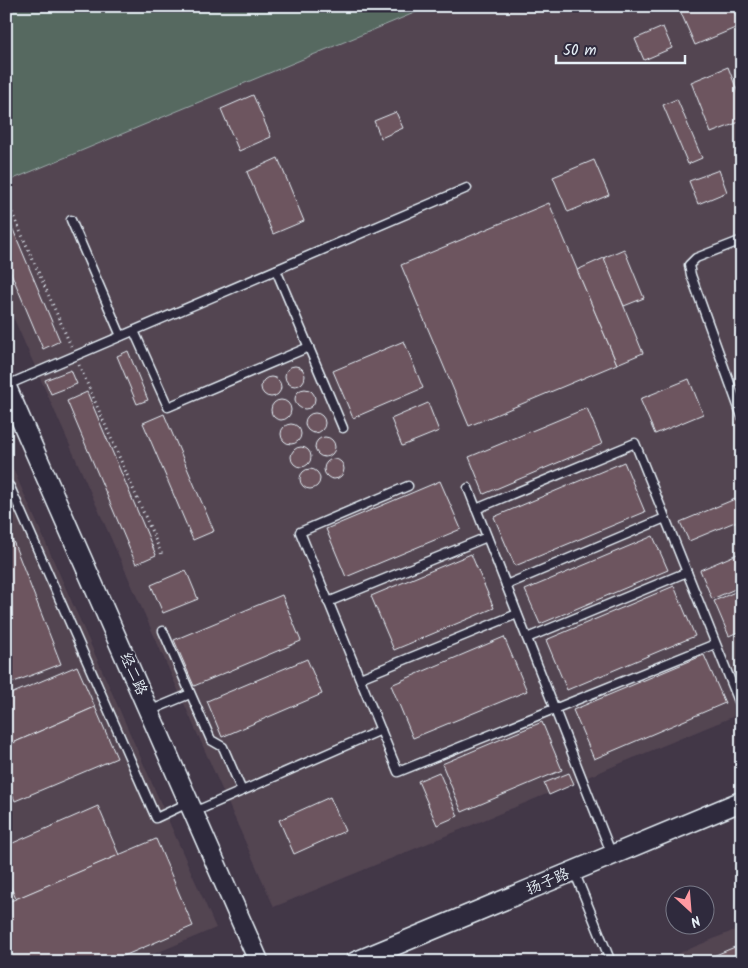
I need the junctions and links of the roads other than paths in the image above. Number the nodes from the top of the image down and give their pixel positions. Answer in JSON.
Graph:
{"nodes":[{"id":1,"x":467,"y":188,"type":"dead end"},
{"id":2,"x":71,"y":220,"type":"dead end"},
{"id":3,"x":742,"y":240,"type":"edge"},
{"id":4,"x":276,"y":270,"type":"junction"},
{"id":5,"x":134,"y":330,"type":"junction"},
{"id":6,"x":121,"y":336,"type":"junction"},
{"id":7,"x":308,"y":347,"type":"junction"},
{"id":8,"x":6,"y":386,"type":"edge"},
{"id":9,"x":742,"y":417,"type":"edge"},
{"id":10,"x":343,"y":428,"type":"dead end"},
{"id":11,"x":6,"y":483,"type":"edge"},
{"id":12,"x":408,"y":486,"type":"dead end"},
{"id":13,"x":468,"y":488,"type":"dead end"},
{"id":14,"x":476,"y":509,"type":"junction"},
{"id":15,"x":665,"y":518,"type":"junction"},
{"id":16,"x":487,"y":537,"type":"junction"},
{"id":17,"x":687,"y":572,"type":"junction"},
{"id":18,"x":506,"y":585,"type":"junction"},
{"id":19,"x":328,"y":602,"type":"junction"},
{"id":20,"x":518,"y":614,"type":"junction"},
{"id":21,"x":163,"y":631,"type":"dead end"},
{"id":22,"x":527,"y":638,"type":"junction"},
{"id":23,"x":715,"y":644,"type":"junction"},
{"id":24,"x":360,"y":678,"type":"junction"},
{"id":25,"x":190,"y":694,"type":"junction"},
{"id":26,"x":740,"y":704,"type":"dead end"},
{"id":27,"x":555,"y":709,"type":"junction"},
{"id":28,"x":149,"y":711,"type":"junction"},
{"id":29,"x":381,"y":730,"type":"junction"},
{"id":30,"x":242,"y":791,"type":"junction"},
{"id":31,"x":742,"y":801,"type":"edge"},
{"id":32,"x":191,"y":807,"type":"junction"},
{"id":33,"x":612,"y":855,"type":"junction"},
{"id":34,"x":574,"y":871,"type":"junction"},
{"id":35,"x":259,"y":962,"type":"edge"},
{"id":36,"x":355,"y":962,"type":"edge"},
{"id":37,"x":611,"y":962,"type":"edge"}],
"edges":[{"from":1,"to":4,"type":"lane"},
{"from":2,"to":6,"type":"lane"},
{"from":3,"to":9,"type":"lane"},
{"from":4,"to":5,"type":"lane"},
{"from":4,"to":7,"type":"lane"},
{"from":5,"to":6,"type":"lane"},
{"from":5,"to":7,"type":"lane"},
{"from":6,"to":8,"type":"lane"},
{"from":7,"to":10,"type":"lane"},
{"from":8,"to":28,"type":"street","name":"经二路"},
{"from":11,"to":32,"type":"lane"},
{"from":12,"to":19,"type":"lane"},
{"from":13,"to":14,"type":"lane"},
{"from":14,"to":15,"type":"lane"},
{"from":14,"to":16,"type":"lane"},
{"from":15,"to":17,"type":"lane"},
{"from":15,"to":18,"type":"lane"},
{"from":16,"to":18,"type":"lane"},
{"from":16,"to":19,"type":"lane"},
{"from":17,"to":22,"type":"lane"},
{"from":17,"to":23,"type":"lane"},
{"from":18,"to":20,"type":"lane"},
{"from":19,"to":24,"type":"lane"},
{"from":20,"to":22,"type":"lane"},
{"from":20,"to":24,"type":"lane"},
{"from":21,"to":25,"type":"lane"},
{"from":22,"to":27,"type":"lane"},
{"from":23,"to":26,"type":"lane"},
{"from":23,"to":27,"type":"lane"},
{"from":24,"to":29,"type":"lane"},
{"from":25,"to":28,"type":"lane"},
{"from":25,"to":30,"type":"lane"},
{"from":27,"to":29,"type":"lane"},
{"from":27,"to":33,"type":"lane"},
{"from":28,"to":32,"type":"street","name":"经二路"},
{"from":29,"to":30,"type":"lane"},
{"from":30,"to":32,"type":"lane"},
{"from":31,"to":33,"type":"street","name":"扬子路"},
{"from":32,"to":35,"type":"street","name":"经二路"},
{"from":33,"to":34,"type":"street","name":"扬子路"},
{"from":34,"to":36,"type":"street","name":"扬子路"},
{"from":34,"to":37,"type":"lane"}]}
